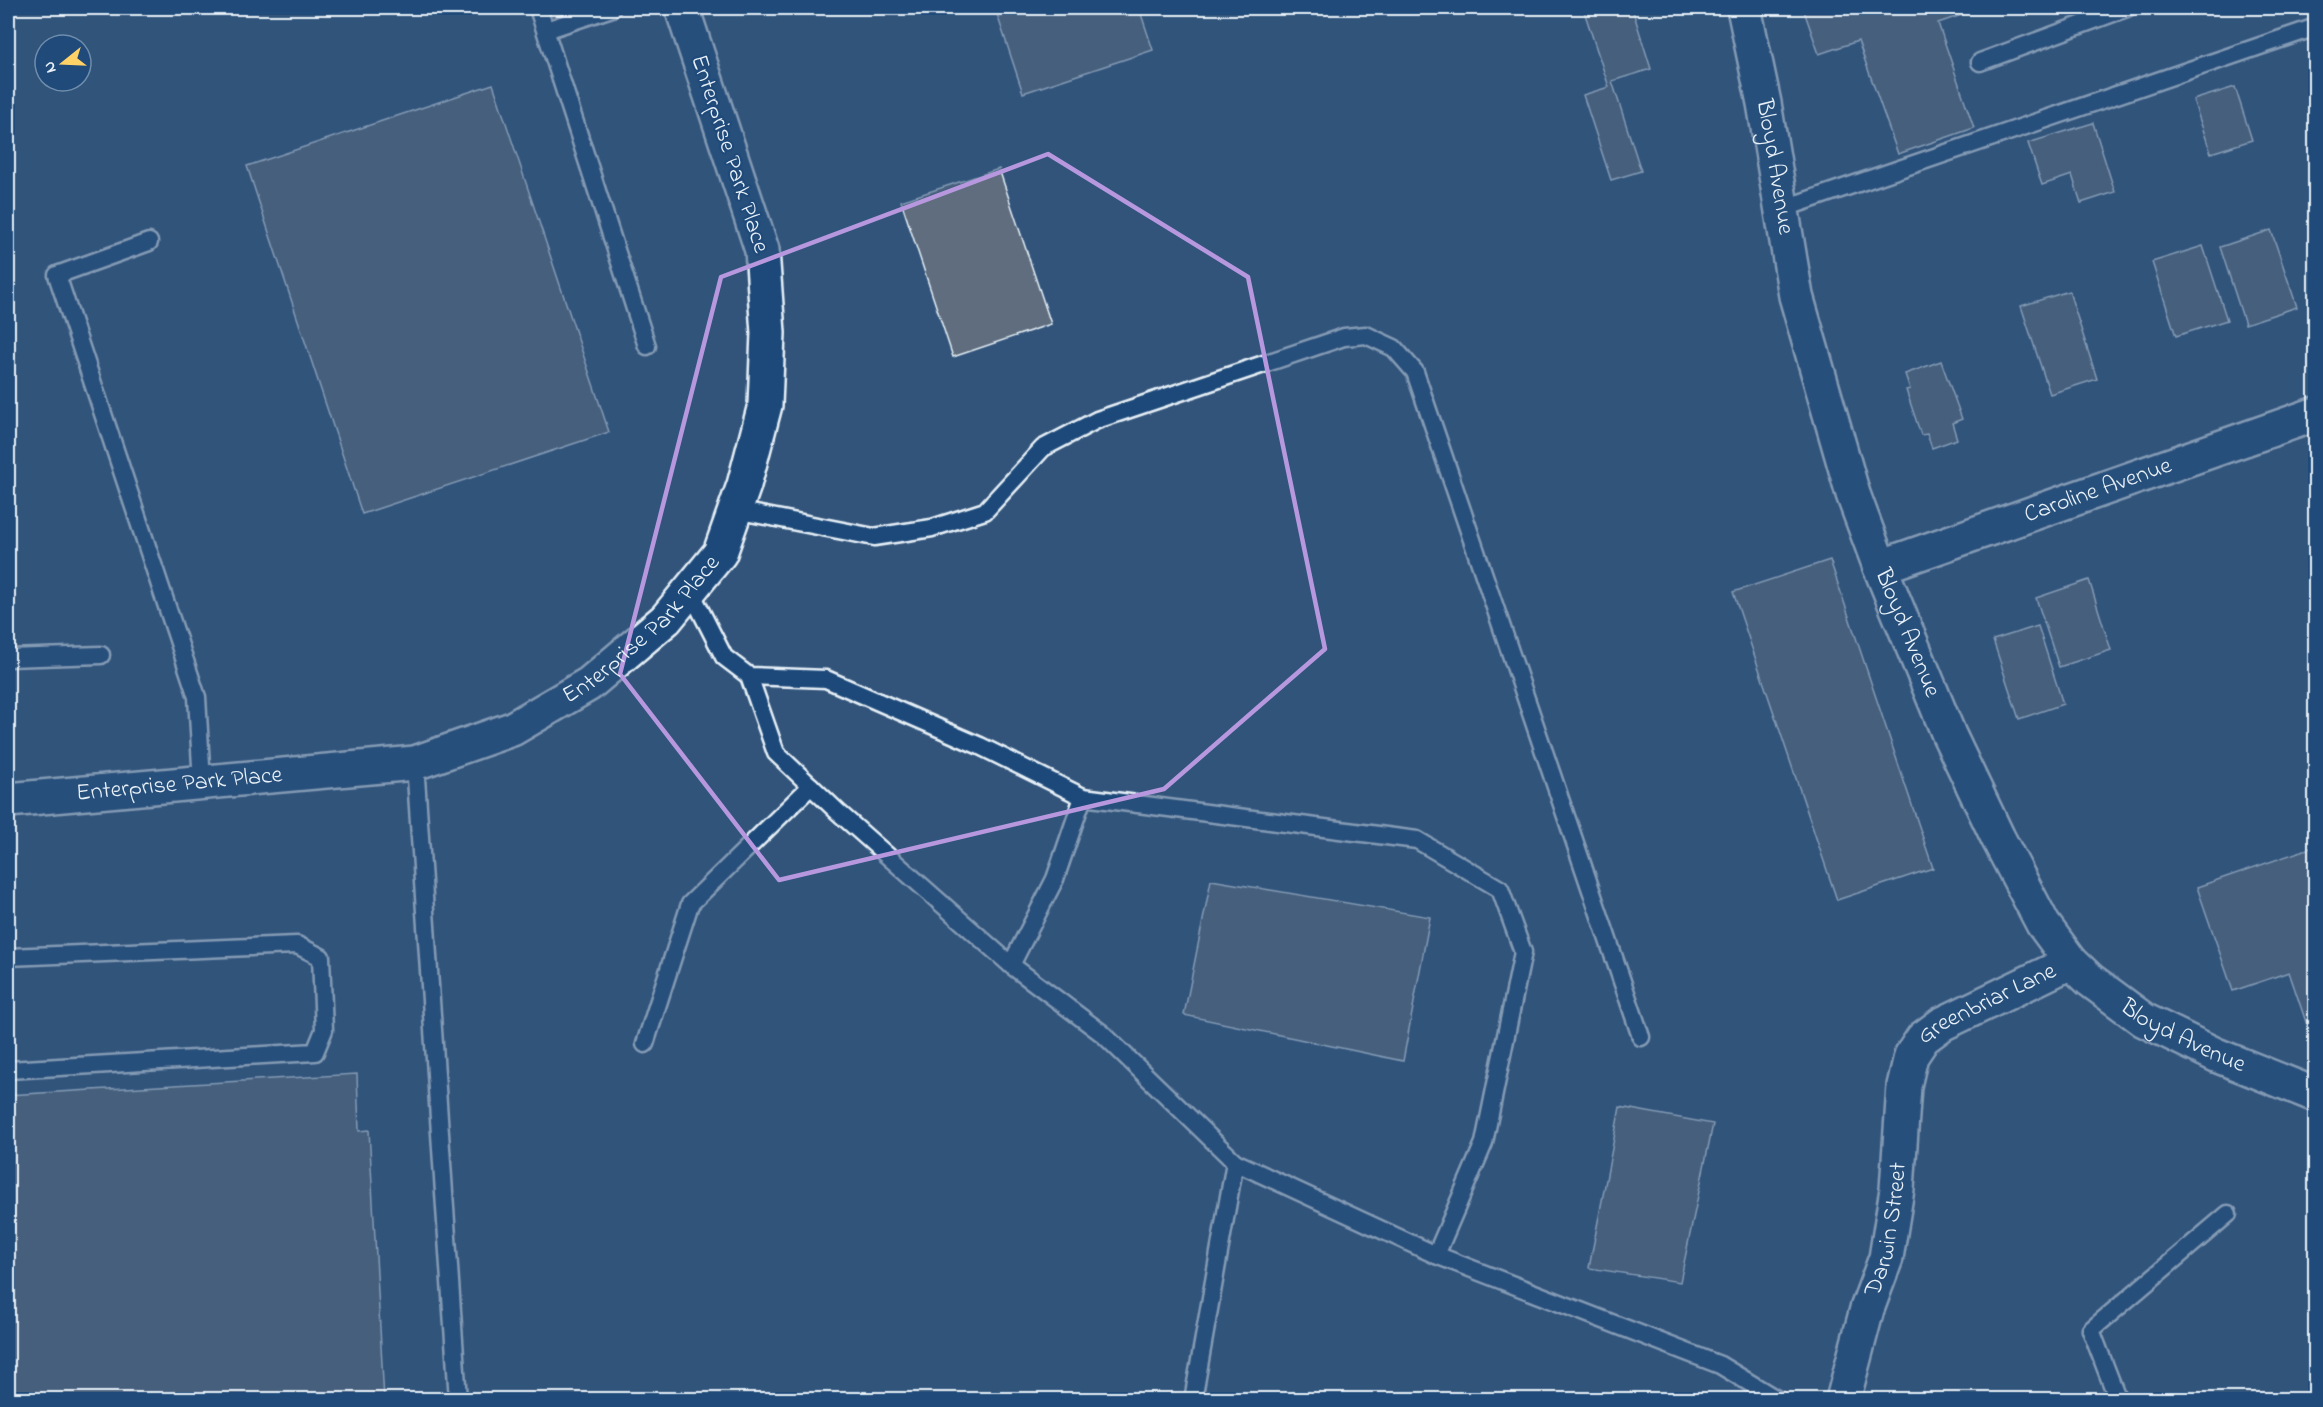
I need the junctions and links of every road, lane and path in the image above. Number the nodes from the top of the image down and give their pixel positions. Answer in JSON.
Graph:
{"nodes":[{"id":1,"x":538,"y":8,"type":"edge"},
{"id":2,"x":612,"y":8,"type":"edge"},
{"id":3,"x":682,"y":8,"type":"edge"},
{"id":4,"x":1744,"y":8,"type":"edge"},
{"id":5,"x":2127,"y":8,"type":"edge"},
{"id":6,"x":2316,"y":27,"type":"edge"},
{"id":7,"x":546,"y":30,"type":"junction"},
{"id":8,"x":1980,"y":62,"type":"dead end"},
{"id":9,"x":1782,"y":209,"type":"junction"},
{"id":10,"x":149,"y":242,"type":"dead end"},
{"id":11,"x":648,"y":346,"type":"dead end"},
{"id":12,"x":2316,"y":414,"type":"edge"},
{"id":13,"x":735,"y":510,"type":"junction"},
{"id":14,"x":1880,"y":567,"type":"junction"},
{"id":15,"x":690,"y":590,"type":"junction"},
{"id":16,"x":101,"y":655,"type":"dead end"},
{"id":17,"x":8,"y":658,"type":"edge"},
{"id":18,"x":749,"y":676,"type":"junction"},
{"id":19,"x":415,"y":763,"type":"junction"},
{"id":20,"x":202,"y":783,"type":"junction"},
{"id":21,"x":811,"y":786,"type":"junction"},
{"id":22,"x":1083,"y":798,"type":"junction"},
{"id":23,"x":8,"y":800,"type":"edge"},
{"id":24,"x":8,"y":957,"type":"edge"},
{"id":25,"x":2071,"y":962,"type":"junction"},
{"id":26,"x":1011,"y":965,"type":"junction"},
{"id":27,"x":1641,"y":1037,"type":"dead end"},
{"id":28,"x":645,"y":1044,"type":"dead end"},
{"id":29,"x":1911,"y":1056,"type":"joint"},
{"id":30,"x":8,"y":1070,"type":"edge"},
{"id":31,"x":2316,"y":1095,"type":"edge"},
{"id":32,"x":1235,"y":1162,"type":"junction"},
{"id":33,"x":2228,"y":1214,"type":"dead end"},
{"id":34,"x":1436,"y":1256,"type":"junction"},
{"id":35,"x":458,"y":1400,"type":"edge"},
{"id":36,"x":1193,"y":1400,"type":"edge"},
{"id":37,"x":1778,"y":1400,"type":"edge"},
{"id":38,"x":1844,"y":1400,"type":"edge"},
{"id":39,"x":2118,"y":1400,"type":"edge"}],
"edges":[{"from":1,"to":7,"type":"lane"},
{"from":2,"to":7,"type":"lane"},
{"from":3,"to":13,"type":"street","name":"Enterprise Park Place"},
{"from":4,"to":9,"type":"street","name":"Bloyd Avenue"},
{"from":5,"to":8,"type":"lane"},
{"from":6,"to":9,"type":"lane"},
{"from":7,"to":11,"type":"lane"},
{"from":9,"to":14,"type":"street","name":"Bloyd Avenue"},
{"from":10,"to":20,"type":"lane"},
{"from":12,"to":14,"type":"street","name":"Caroline Avenue"},
{"from":13,"to":15,"type":"street","name":"Enterprise Park Place"},
{"from":13,"to":27,"type":"lane"},
{"from":14,"to":25,"type":"street","name":"Bloyd Avenue"},
{"from":15,"to":18,"type":"lane"},
{"from":15,"to":19,"type":"street","name":"Enterprise Park Place"},
{"from":16,"to":17,"type":"lane"},
{"from":18,"to":21,"type":"lane"},
{"from":18,"to":22,"type":"lane"},
{"from":19,"to":20,"type":"street","name":"Enterprise Park Place"},
{"from":19,"to":35,"type":"lane"},
{"from":20,"to":23,"type":"street","name":"Enterprise Park Place"},
{"from":21,"to":26,"type":"lane"},
{"from":21,"to":28,"type":"lane"},
{"from":22,"to":26,"type":"lane"},
{"from":22,"to":34,"type":"lane"},
{"from":24,"to":30,"type":"lane"},
{"from":25,"to":29,"type":"street","name":"Greenbriar Lane"},
{"from":25,"to":31,"type":"street","name":"Bloyd Avenue"},
{"from":26,"to":32,"type":"lane"},
{"from":29,"to":38,"type":"street","name":"Darwin Street"},
{"from":32,"to":34,"type":"lane"},
{"from":32,"to":36,"type":"lane"},
{"from":33,"to":39,"type":"lane"},
{"from":34,"to":37,"type":"lane"}]}
